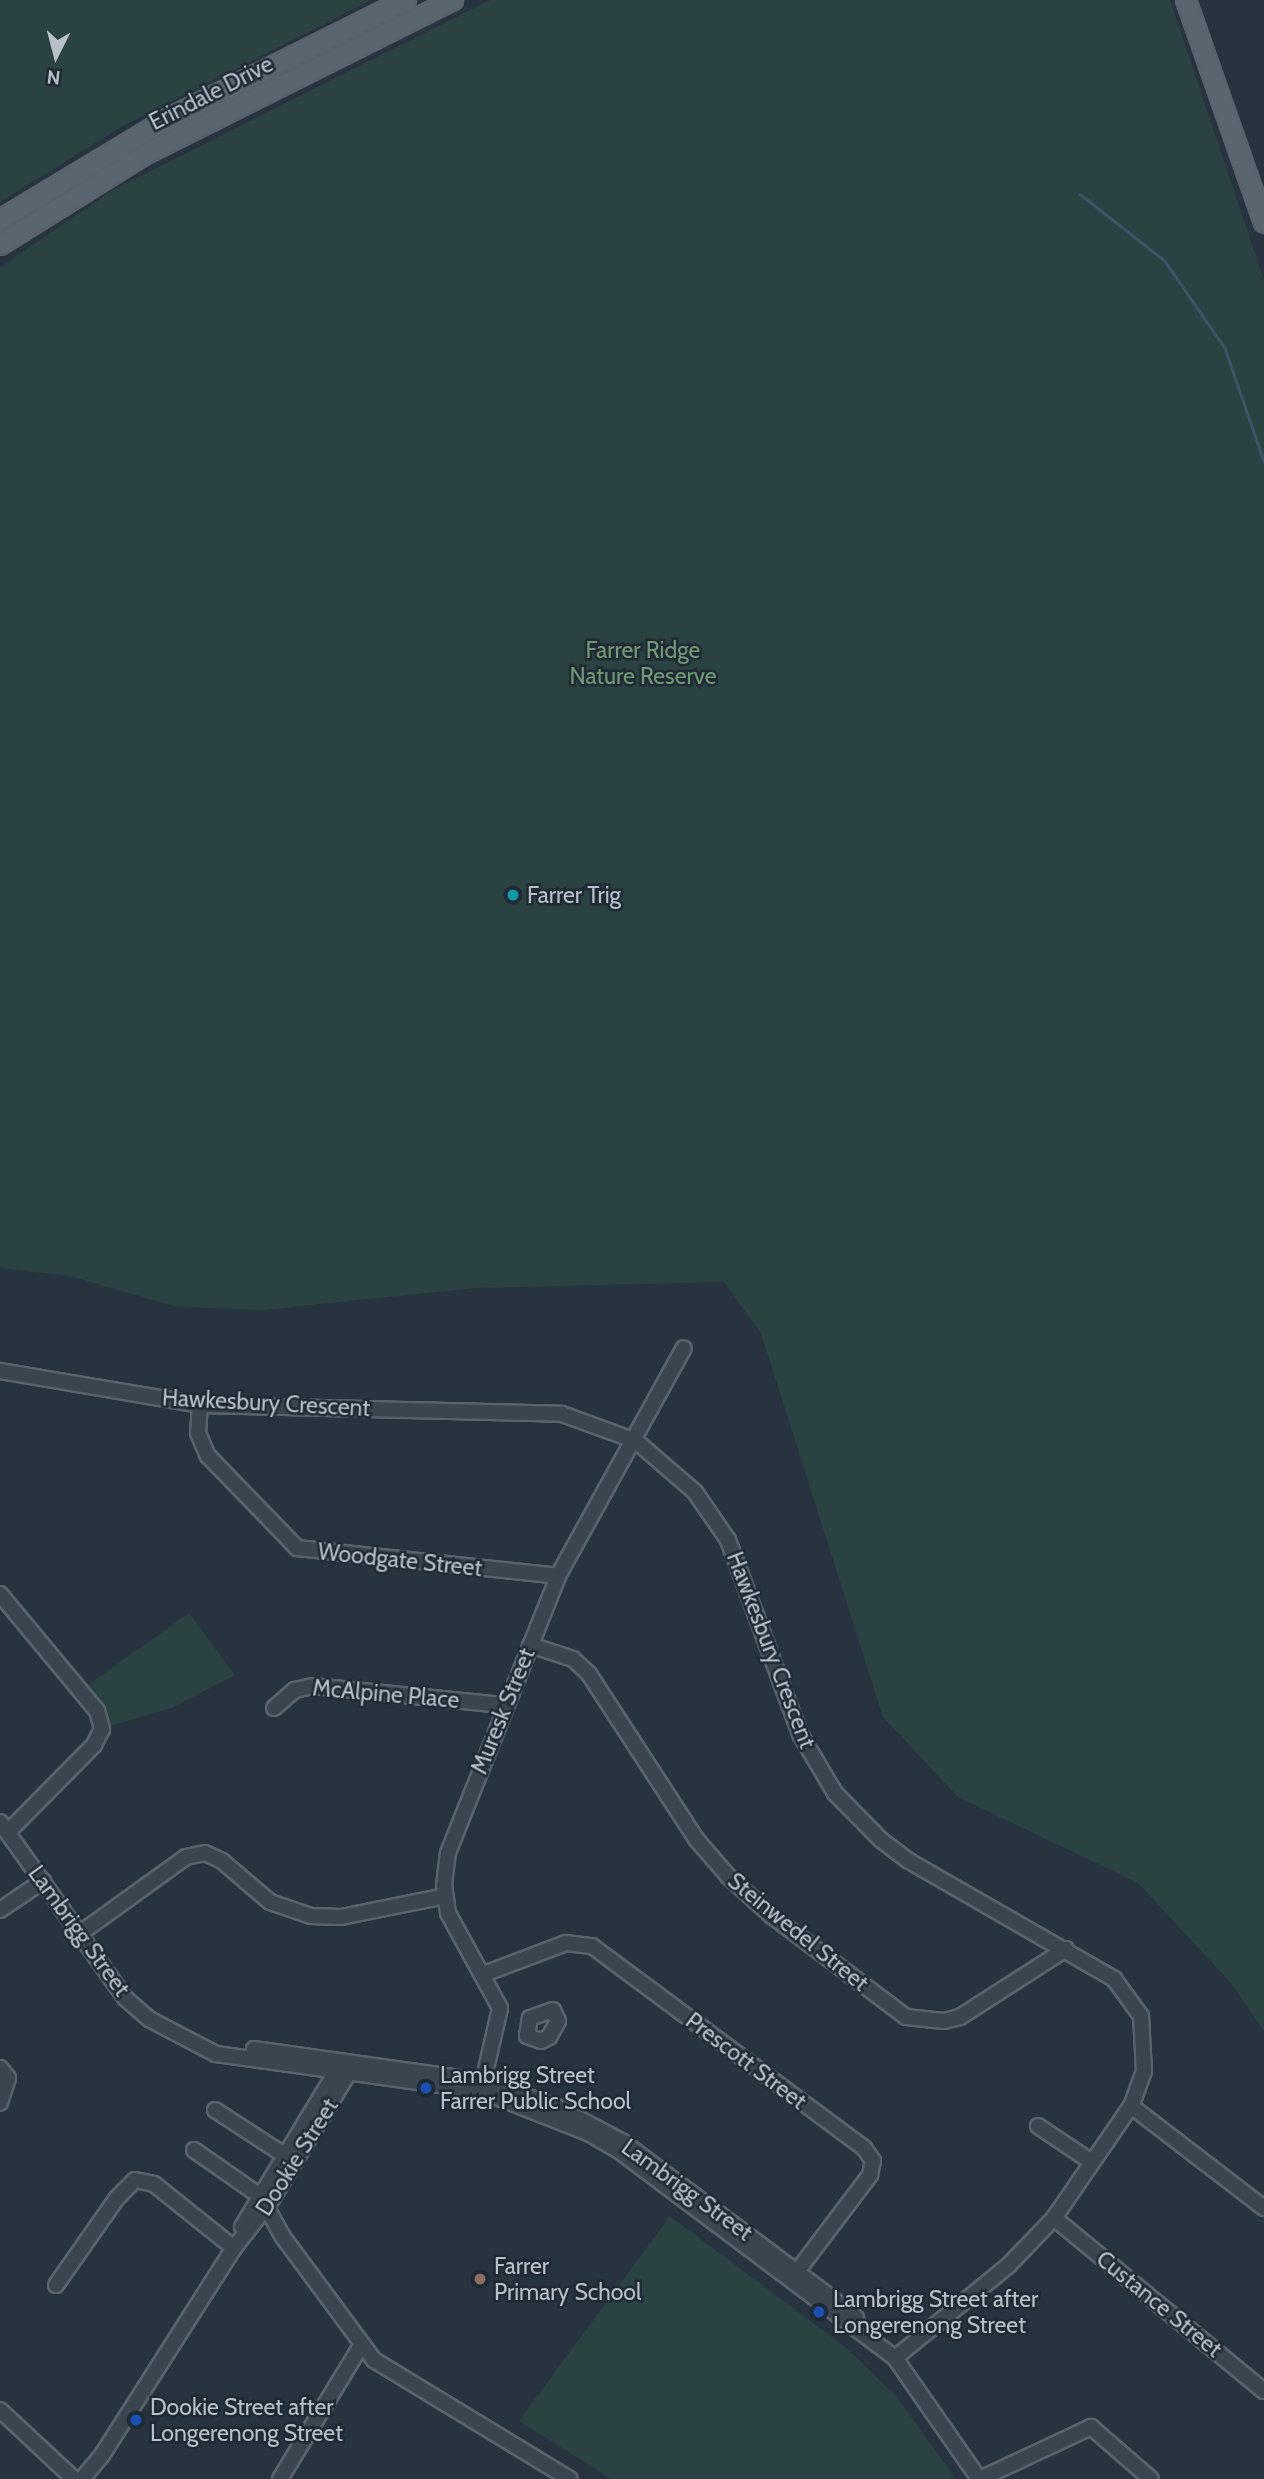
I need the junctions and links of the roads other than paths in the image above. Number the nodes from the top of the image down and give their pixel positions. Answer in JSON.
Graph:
{"nodes":[{"id":1,"x":406,"y":0,"type":"edge"},
{"id":2,"x":453,"y":0,"type":"edge"},
{"id":3,"x":1186,"y":0,"type":"edge"},
{"id":4,"x":0,"y":220,"type":"edge"},
{"id":5,"x":1264,"y":223,"type":"edge"},
{"id":6,"x":0,"y":245,"type":"edge"},
{"id":7,"x":684,"y":1348,"type":"dead end"},
{"id":8,"x":0,"y":1371,"type":"edge"},
{"id":9,"x":200,"y":1405,"type":"junction"},
{"id":10,"x":636,"y":1441,"type":"junction"},
{"id":11,"x":558,"y":1576,"type":"junction"},
{"id":12,"x":0,"y":1594,"type":"edge"},
{"id":13,"x":530,"y":1645,"type":"junction"},
{"id":14,"x":505,"y":1705,"type":"junction"},
{"id":15,"x":274,"y":1708,"type":"dead end"},
{"id":16,"x":4,"y":1827,"type":"edge"},
{"id":17,"x":43,"y":1881,"type":"junction"},
{"id":18,"x":445,"y":1896,"type":"junction"},
{"id":19,"x":0,"y":1910,"type":"edge"},
{"id":20,"x":82,"y":1932,"type":"junction"},
{"id":21,"x":1066,"y":1949,"type":"junction"},
{"id":22,"x":484,"y":1974,"type":"junction"},
{"id":23,"x":500,"y":2017,"type":"junction"},
{"id":24,"x":526,"y":2024,"type":"dead end"},
{"id":25,"x":347,"y":2066,"type":"junction"},
{"id":26,"x":0,"y":2068,"type":"edge"},
{"id":27,"x":482,"y":2086,"type":"junction"},
{"id":28,"x":0,"y":2103,"type":"edge"},
{"id":29,"x":1131,"y":2106,"type":"junction"},
{"id":30,"x":215,"y":2110,"type":"dead end"},
{"id":31,"x":1038,"y":2126,"type":"dead end"},
{"id":32,"x":194,"y":2150,"type":"dead end"},
{"id":33,"x":287,"y":2157,"type":"junction"},
{"id":34,"x":1090,"y":2161,"type":"junction"},
{"id":35,"x":263,"y":2202,"type":"junction"},
{"id":36,"x":1264,"y":2208,"type":"edge"},
{"id":37,"x":1054,"y":2218,"type":"junction"},
{"id":38,"x":234,"y":2248,"type":"junction"},
{"id":39,"x":794,"y":2275,"type":"junction"},
{"id":40,"x":56,"y":2285,"type":"dead end"},
{"id":41,"x":361,"y":2346,"type":"junction"},
{"id":42,"x":895,"y":2358,"type":"junction"},
{"id":43,"x":1264,"y":2391,"type":"edge"},
{"id":44,"x":0,"y":2410,"type":"edge"},
{"id":45,"x":287,"y":2476,"type":"edge"},
{"id":46,"x":74,"y":2479,"type":"edge"},
{"id":47,"x":82,"y":2479,"type":"edge"},
{"id":48,"x":570,"y":2479,"type":"edge"},
{"id":49,"x":980,"y":2479,"type":"edge"},
{"id":50,"x":1151,"y":2479,"type":"edge"}],
"edges":[{"from":1,"to":4,"type":"main road","name":"Erindale Drive"},
{"from":2,"to":6,"type":"main road","name":"Erindale Drive"},
{"from":3,"to":5,"type":"main road"},
{"from":7,"to":10,"type":"street","name":"Muresk Street"},
{"from":8,"to":9,"type":"street","name":"Hawkesbury Crescent"},
{"from":9,"to":10,"type":"street","name":"Hawkesbury Crescent"},
{"from":9,"to":11,"type":"street","name":"Woodgate Street"},
{"from":10,"to":11,"type":"street","name":"Muresk Street"},
{"from":10,"to":21,"type":"street","name":"Hawkesbury Crescent"},
{"from":11,"to":13,"type":"street","name":"Muresk Street"},
{"from":12,"to":16,"type":"street"},
{"from":13,"to":14,"type":"street","name":"Muresk Street"},
{"from":13,"to":21,"type":"street","name":"Steinwedel Street"},
{"from":14,"to":15,"type":"street","name":"McAlpine Place"},
{"from":14,"to":18,"type":"street","name":"Muresk Street"},
{"from":16,"to":17,"type":"street","name":"Lambrigg Street"},
{"from":17,"to":19,"type":"street"},
{"from":17,"to":20,"type":"street","name":"Lambrigg Street"},
{"from":18,"to":20,"type":"street"},
{"from":18,"to":22,"type":"street","name":"Muresk Street"},
{"from":20,"to":25,"type":"street","name":"Lambrigg Street"},
{"from":21,"to":29,"type":"street","name":"Hawkesbury Crescent"},
{"from":22,"to":23,"type":"street","name":"Muresk Street"},
{"from":22,"to":39,"type":"street","name":"Prescott Street"},
{"from":23,"to":24,"type":"street"},
{"from":23,"to":27,"type":"street"},
{"from":25,"to":27,"type":"street","name":"Lambrigg Street"},
{"from":25,"to":33,"type":"street","name":"Dookie Street"},
{"from":25,"to":35,"type":"street","name":"Dookie Street"},
{"from":26,"to":28,"type":"street"},
{"from":27,"to":39,"type":"street","name":"Lambrigg Street"},
{"from":29,"to":34,"type":"street","name":"Hawkesbury Crescent"},
{"from":29,"to":36,"type":"street"},
{"from":30,"to":33,"type":"street"},
{"from":31,"to":34,"type":"street"},
{"from":32,"to":35,"type":"street"},
{"from":33,"to":35,"type":"street","name":"Dookie Street"},
{"from":34,"to":37,"type":"street","name":"Hawkesbury Crescent"},
{"from":35,"to":38,"type":"street","name":"Dookie Street"},
{"from":35,"to":41,"type":"street"},
{"from":37,"to":42,"type":"street","name":"Hawkesbury Crescent"},
{"from":37,"to":43,"type":"street","name":"Custance Street"},
{"from":38,"to":40,"type":"street"},
{"from":38,"to":47,"type":"street","name":"Dookie Street"},
{"from":39,"to":42,"type":"street","name":"Lambrigg Street"},
{"from":41,"to":45,"type":"street"},
{"from":41,"to":48,"type":"street"},
{"from":42,"to":49,"type":"street","name":"Lambrigg Street"},
{"from":44,"to":46,"type":"street"},
{"from":49,"to":50,"type":"street"}]}
